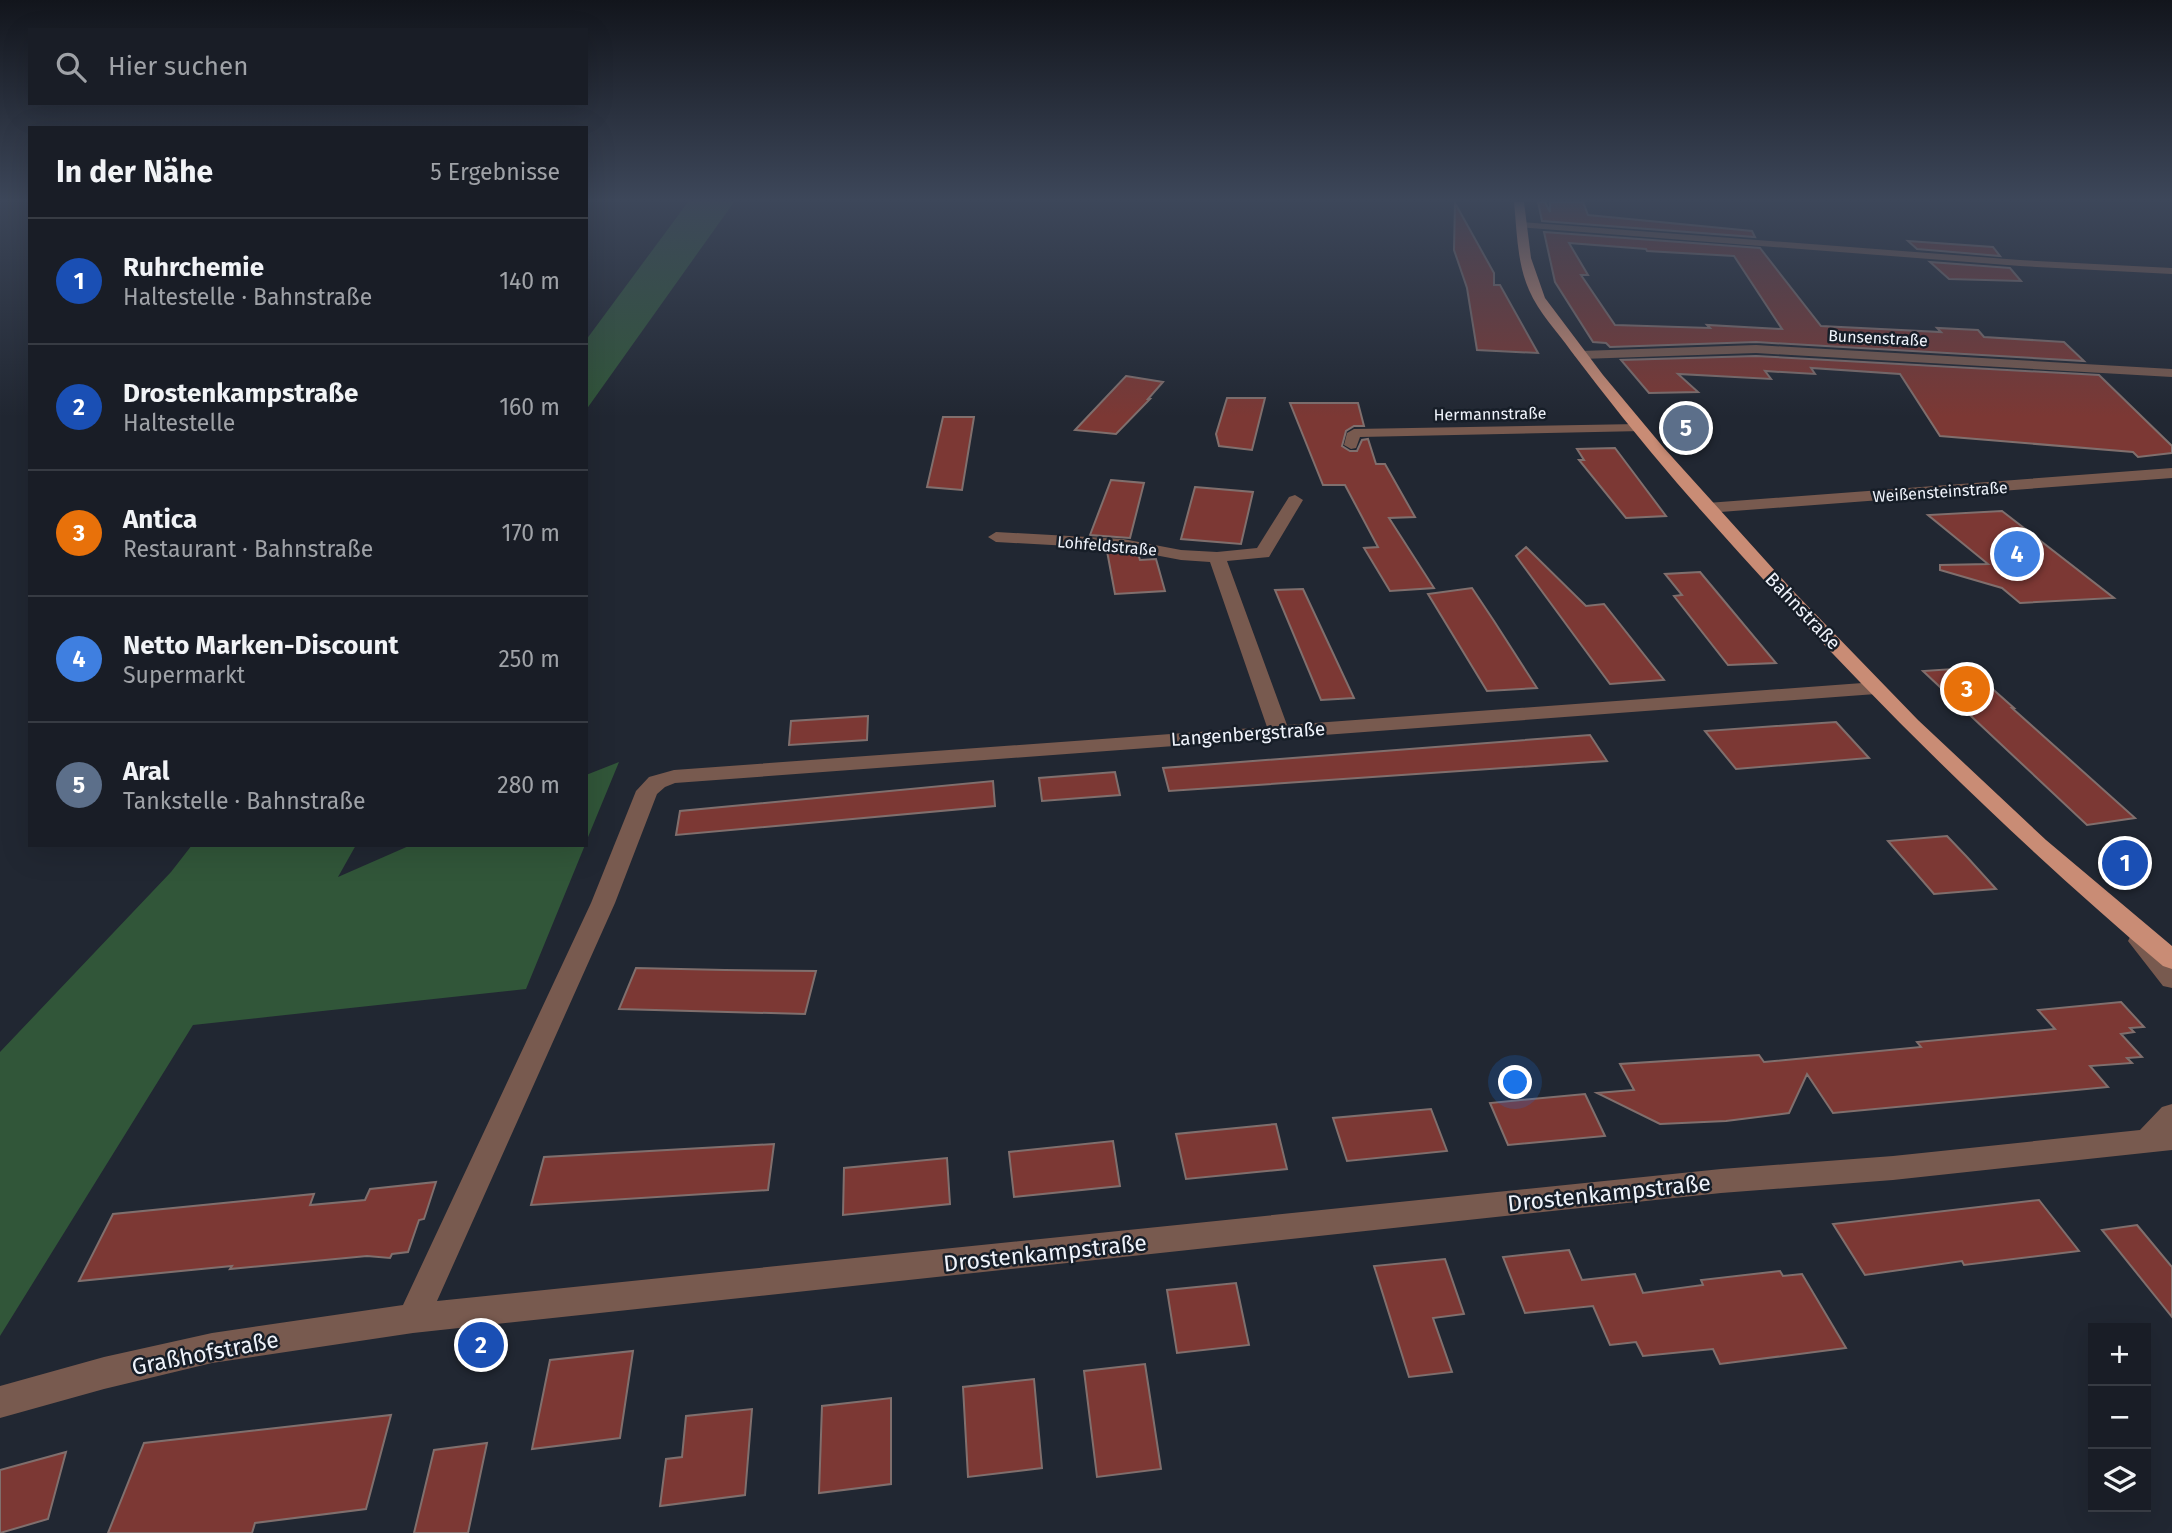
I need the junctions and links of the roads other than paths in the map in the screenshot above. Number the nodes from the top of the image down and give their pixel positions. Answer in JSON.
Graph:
{"nodes":[{"id":1,"x":1530,"y":274,"type":"edge"},
{"id":2,"x":1581,"y":355,"type":"junction"},
{"id":3,"x":2172,"y":373,"type":"edge"},
{"id":4,"x":1638,"y":428,"type":"junction"},
{"id":5,"x":1351,"y":445,"type":"dead end"},
{"id":6,"x":2172,"y":473,"type":"edge"},
{"id":7,"x":1295,"y":500,"type":"dead end"},
{"id":8,"x":1707,"y":508,"type":"junction"},
{"id":9,"x":996,"y":537,"type":"dead end"},
{"id":10,"x":1217,"y":557,"type":"junction"},
{"id":11,"x":1876,"y":688,"type":"junction"},
{"id":12,"x":1279,"y":731,"type":"junction"},
{"id":13,"x":2115,"y":914,"type":"junction"},
{"id":14,"x":2172,"y":960,"type":"edge"},
{"id":15,"x":2172,"y":979,"type":"edge"},
{"id":16,"x":2172,"y":1115,"type":"edge"},
{"id":17,"x":2159,"y":1140,"type":"edge"},
{"id":18,"x":413,"y":1318,"type":"junction"},
{"id":19,"x":0,"y":1402,"type":"edge"}],
"edges":[{"from":1,"to":2,"type":"main road","name":"Bahnstraße"},
{"from":2,"to":3,"type":"street","name":"Bunsenstraße"},
{"from":2,"to":4,"type":"main road","name":"Bahnstraße"},
{"from":4,"to":5,"type":"street","name":"Hermannstraße"},
{"from":4,"to":8,"type":"main road","name":"Bahnstraße"},
{"from":6,"to":8,"type":"street","name":"Weißensteinstraße"},
{"from":7,"to":10,"type":"street","name":"Lohfeldstraße"},
{"from":8,"to":11,"type":"main road","name":"Bahnstraße"},
{"from":9,"to":10,"type":"street","name":"Lohfeldstraße"},
{"from":10,"to":12,"type":"street"},
{"from":11,"to":12,"type":"street","name":"Langenbergstraße"},
{"from":11,"to":13,"type":"main road","name":"Bahnstraße"},
{"from":12,"to":18,"type":"street","name":"Langenbergstraße"},
{"from":13,"to":14,"type":"main road","name":"Bahnstraße"},
{"from":13,"to":15,"type":"street"},
{"from":16,"to":17,"type":"street","name":"Drostenkampstraße"},
{"from":17,"to":18,"type":"street","name":"Drostenkampstraße"},
{"from":18,"to":19,"type":"street","name":"Graßhofstraße"}]}
